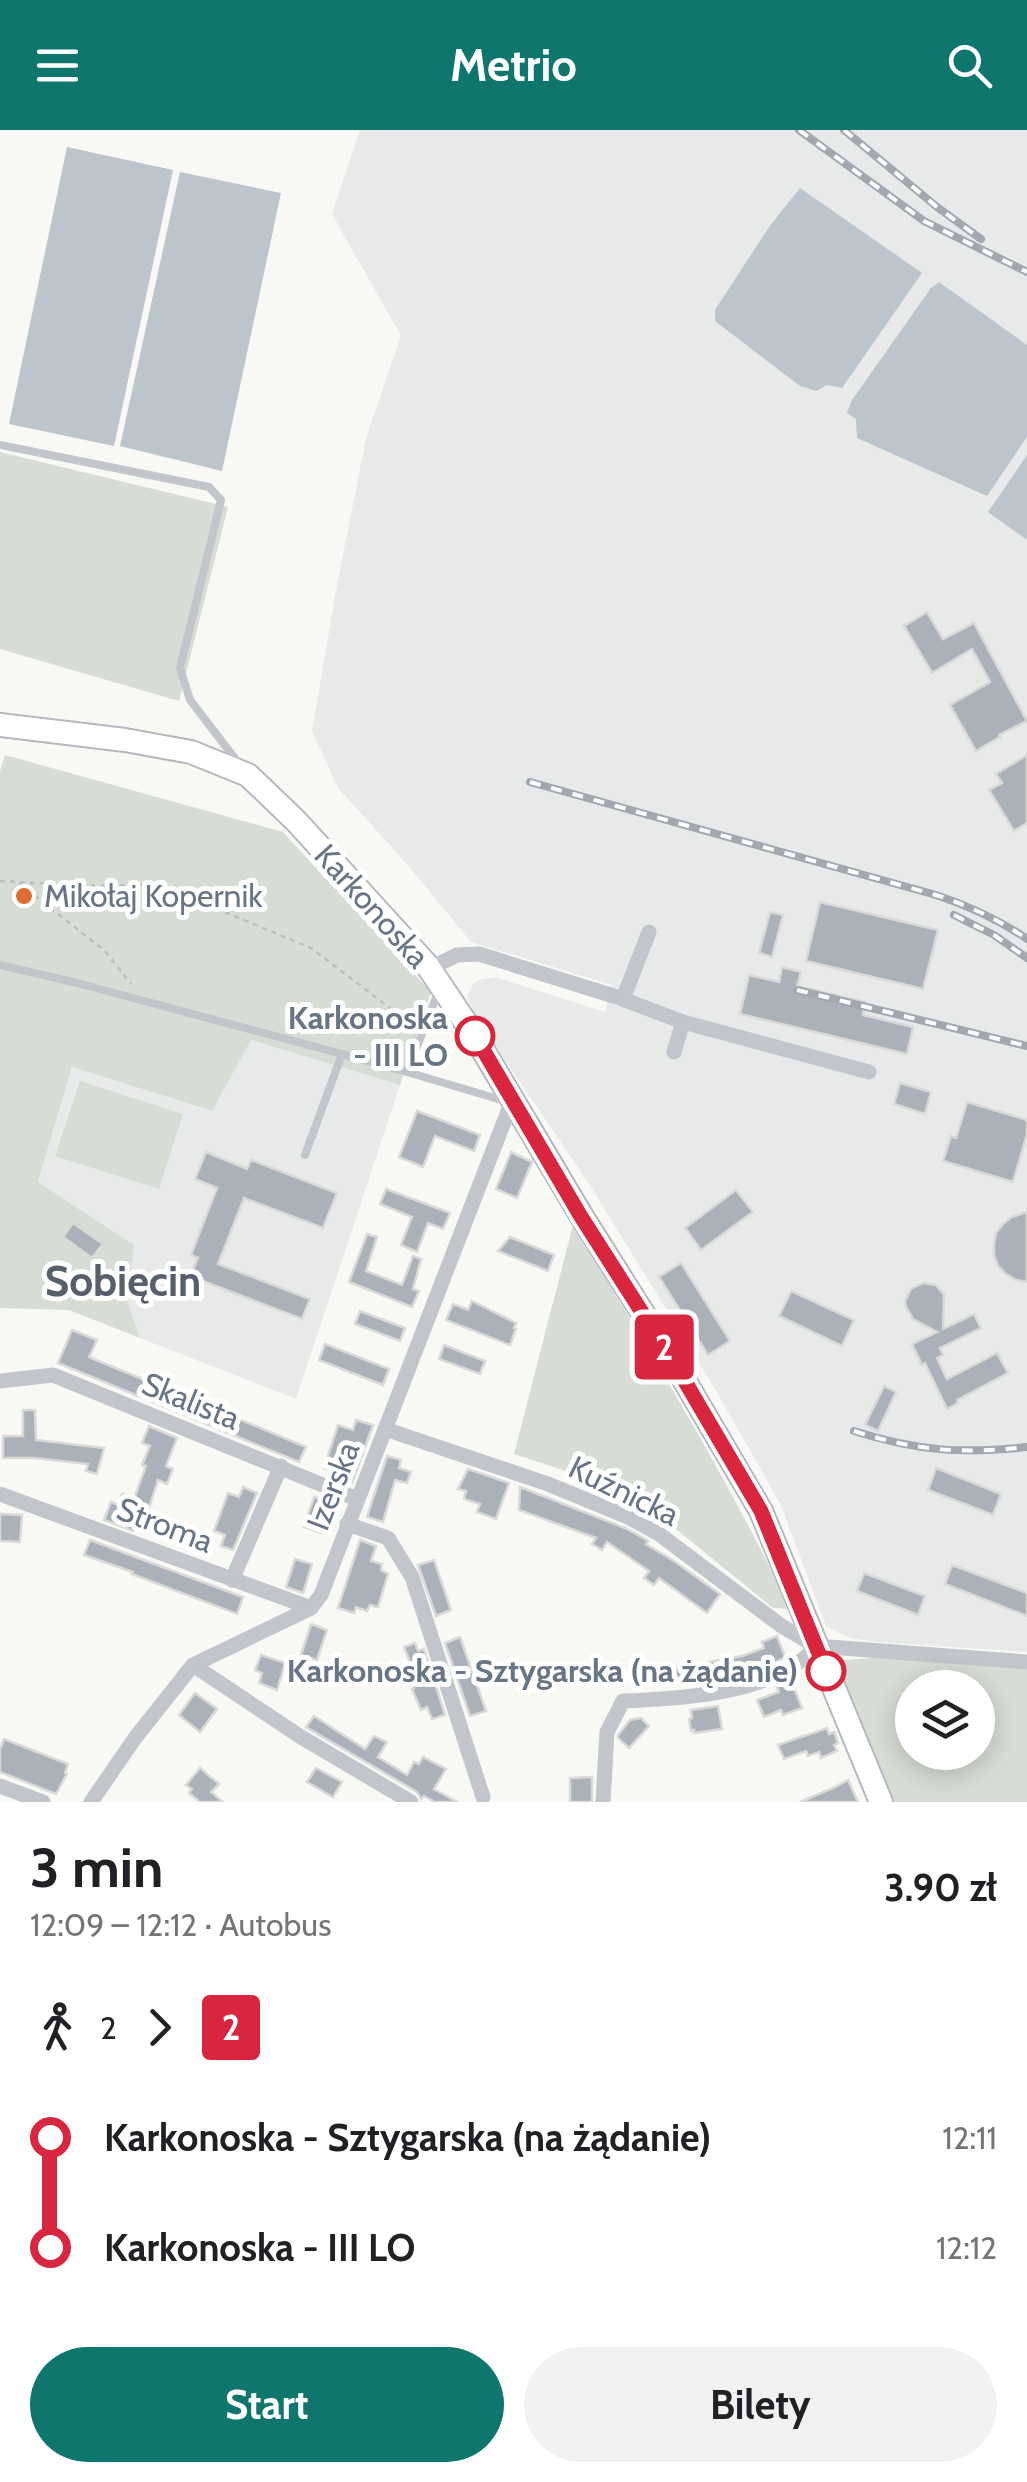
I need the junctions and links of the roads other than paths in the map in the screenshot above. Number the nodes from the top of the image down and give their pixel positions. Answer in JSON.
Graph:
{"nodes":[{"id":1,"x":0,"y":444,"type":"edge"},
{"id":2,"x":0,"y":725,"type":"edge"},
{"id":3,"x":248,"y":775,"type":"junction"},
{"id":4,"x":649,"y":932,"type":"dead end"},
{"id":5,"x":0,"y":965,"type":"edge"},
{"id":6,"x":435,"y":977,"type":"junction"},
{"id":7,"x":623,"y":999,"type":"junction"},
{"id":8,"x":683,"y":1022,"type":"junction"},
{"id":9,"x":674,"y":1052,"type":"dead end"},
{"id":10,"x":342,"y":1054,"type":"junction"},
{"id":11,"x":406,"y":1072,"type":"junction"},
{"id":12,"x":868,"y":1072,"type":"dead end"},
{"id":13,"x":515,"y":1102,"type":"junction"},
{"id":14,"x":305,"y":1156,"type":"dead end"},
{"id":15,"x":0,"y":1382,"type":"edge"},
{"id":16,"x":385,"y":1429,"type":"junction"},
{"id":17,"x":281,"y":1466,"type":"junction"},
{"id":18,"x":0,"y":1494,"type":"edge"},
{"id":19,"x":357,"y":1499,"type":"junction"},
{"id":20,"x":347,"y":1524,"type":"junction"},
{"id":21,"x":232,"y":1580,"type":"junction"},
{"id":22,"x":311,"y":1608,"type":"junction"},
{"id":23,"x":816,"y":1646,"type":"junction"},
{"id":24,"x":1027,"y":1662,"type":"edge"},
{"id":25,"x":193,"y":1665,"type":"junction"},
{"id":26,"x":0,"y":1786,"type":"edge"},
{"id":27,"x":484,"y":1797,"type":"dead end"},
{"id":28,"x":42,"y":1802,"type":"edge"},
{"id":29,"x":90,"y":1802,"type":"edge"},
{"id":30,"x":411,"y":1802,"type":"edge"},
{"id":31,"x":603,"y":1802,"type":"edge"},
{"id":32,"x":881,"y":1802,"type":"edge"}],
"edges":[{"from":1,"to":3,"type":"lane"},
{"from":2,"to":3,"type":"main road","name":"Karkonoska"},
{"from":3,"to":6,"type":"main road","name":"Karkonoska"},
{"from":4,"to":7,"type":"street"},
{"from":5,"to":10,"type":"lane"},
{"from":6,"to":7,"type":"street"},
{"from":6,"to":11,"type":"lane"},
{"from":6,"to":13,"type":"main road","name":"Karkonoska"},
{"from":7,"to":8,"type":"street"},
{"from":8,"to":9,"type":"street"},
{"from":8,"to":12,"type":"street"},
{"from":10,"to":11,"type":"lane"},
{"from":10,"to":14,"type":"lane"},
{"from":11,"to":13,"type":"lane"},
{"from":13,"to":16,"type":"street","name":"Izerska"},
{"from":13,"to":23,"type":"main road","name":"Karkonoska"},
{"from":15,"to":17,"type":"street","name":"Skalista"},
{"from":16,"to":19,"type":"street","name":"Izerska"},
{"from":16,"to":23,"type":"street","name":"Kuźnicka"},
{"from":17,"to":19,"type":"street","name":"Skalista"},
{"from":17,"to":21,"type":"street"},
{"from":18,"to":21,"type":"street","name":"Stroma"},
{"from":19,"to":20,"type":"street","name":"Izerska"},
{"from":20,"to":22,"type":"street","name":"Izerska"},
{"from":20,"to":27,"type":"street"},
{"from":21,"to":22,"type":"street","name":"Stroma"},
{"from":22,"to":25,"type":"street"},
{"from":23,"to":24,"type":"street"},
{"from":23,"to":31,"type":"street"},
{"from":23,"to":32,"type":"main road","name":"Karkonoska"},
{"from":25,"to":29,"type":"street"},
{"from":25,"to":30,"type":"street"},
{"from":26,"to":28,"type":"street"}]}
